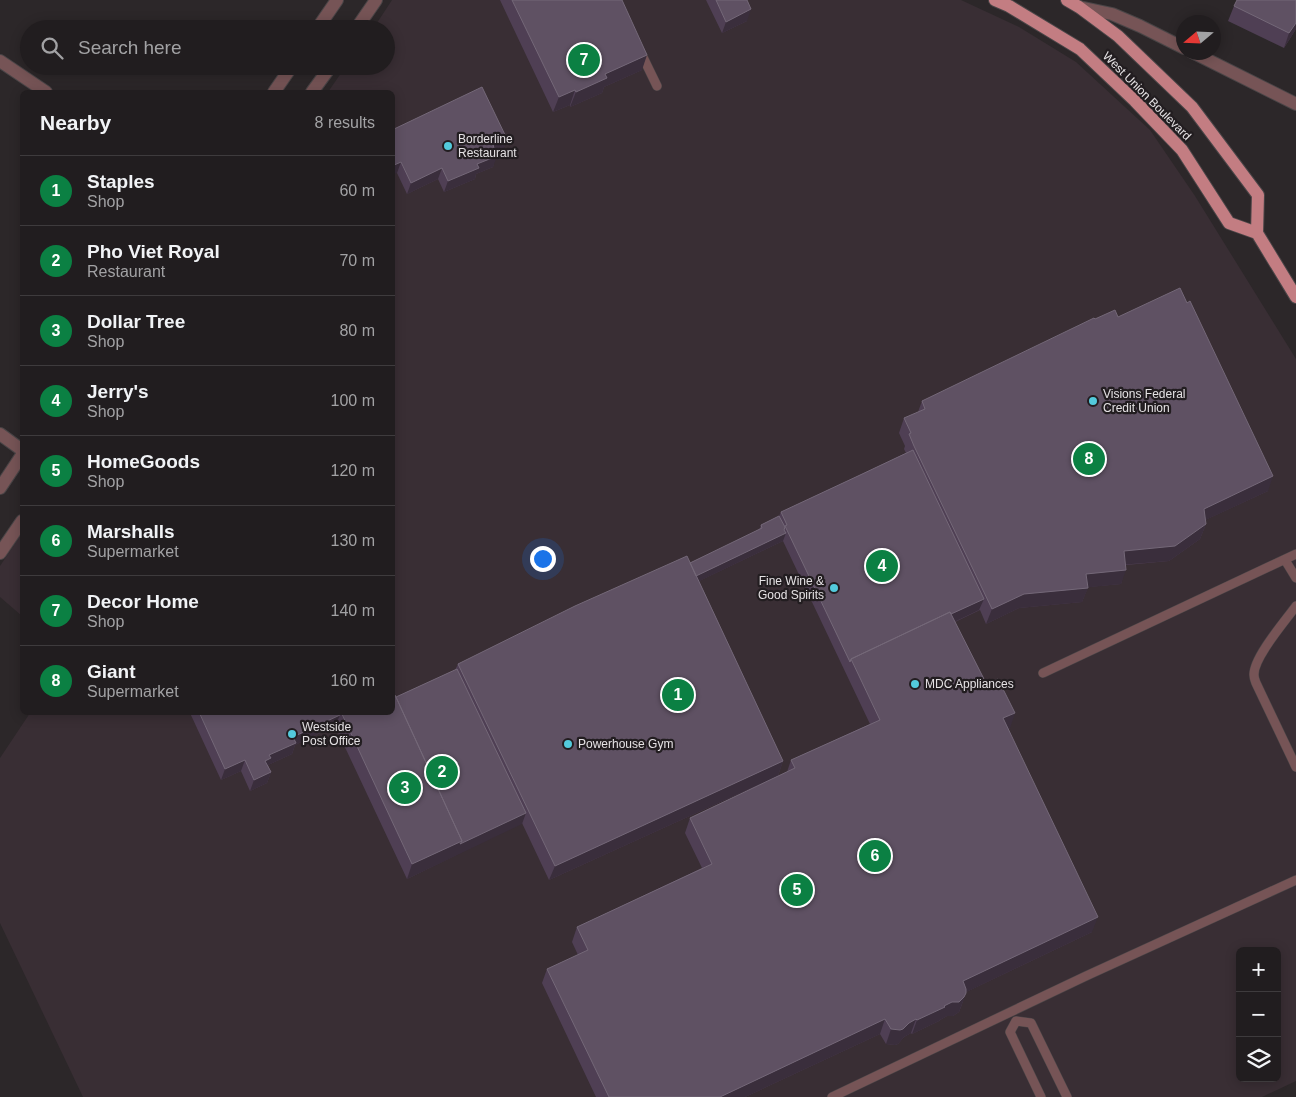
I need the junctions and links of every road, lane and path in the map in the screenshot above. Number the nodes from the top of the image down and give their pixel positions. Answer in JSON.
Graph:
{"nodes":[{"id":1,"x":337,"y":0,"type":"edge"},
{"id":2,"x":376,"y":0,"type":"edge"},
{"id":3,"x":995,"y":0,"type":"edge"},
{"id":4,"x":1067,"y":0,"type":"edge"},
{"id":5,"x":1079,"y":7,"type":"junction"},
{"id":6,"x":323,"y":20,"type":"edge"},
{"id":7,"x":362,"y":20,"type":"edge"},
{"id":8,"x":636,"y":43,"type":"edge"},
{"id":9,"x":1176,"y":44,"type":"edge"},
{"id":10,"x":1208,"y":60,"type":"edge"},
{"id":11,"x":0,"y":61,"type":"edge"},
{"id":12,"x":20,"y":74,"type":"edge"},
{"id":13,"x":21,"y":75,"type":"edge"},
{"id":14,"x":286,"y":75,"type":"edge"},
{"id":15,"x":324,"y":75,"type":"edge"},
{"id":16,"x":657,"y":86,"type":"dead end"},
{"id":17,"x":43,"y":90,"type":"edge"},
{"id":18,"x":275,"y":90,"type":"edge"},
{"id":19,"x":313,"y":90,"type":"edge"},
{"id":20,"x":1296,"y":104,"type":"edge"},
{"id":21,"x":1256,"y":232,"type":"junction"},
{"id":22,"x":1296,"y":297,"type":"edge"},
{"id":23,"x":0,"y":434,"type":"edge"},
{"id":24,"x":20,"y":449,"type":"edge"},
{"id":25,"x":20,"y":458,"type":"edge"},
{"id":26,"x":0,"y":488,"type":"edge"},
{"id":27,"x":20,"y":524,"type":"edge"},
{"id":28,"x":0,"y":553,"type":"edge"},
{"id":29,"x":1296,"y":554,"type":"edge"},
{"id":30,"x":1285,"y":560,"type":"junction"},
{"id":31,"x":1296,"y":578,"type":"edge"},
{"id":32,"x":1296,"y":606,"type":"edge"},
{"id":33,"x":1043,"y":672,"type":"dead end"},
{"id":34,"x":1296,"y":767,"type":"edge"},
{"id":35,"x":1296,"y":880,"type":"edge"},
{"id":36,"x":832,"y":1097,"type":"edge"},
{"id":37,"x":1042,"y":1097,"type":"edge"},
{"id":38,"x":1067,"y":1097,"type":"edge"}],
"edges":[{"from":1,"to":6,"type":"street"},
{"from":2,"to":7,"type":"street"},
{"from":3,"to":21,"type":"main road","name":"West Union Boulevard"},
{"from":4,"to":5,"type":"main road","name":"West Union Boulevard"},
{"from":5,"to":9,"type":"street"},
{"from":5,"to":21,"type":"main road","name":"West Union Boulevard"},
{"from":8,"to":16,"type":"lane"},
{"from":10,"to":20,"type":"street"},
{"from":11,"to":12,"type":"street"},
{"from":13,"to":17,"type":"street"},
{"from":14,"to":18,"type":"street"},
{"from":15,"to":19,"type":"street"},
{"from":21,"to":22,"type":"main road"},
{"from":23,"to":24,"type":"street"},
{"from":25,"to":26,"type":"street"},
{"from":27,"to":28,"type":"street"},
{"from":29,"to":30,"type":"lane"},
{"from":30,"to":31,"type":"lane"},
{"from":30,"to":33,"type":"lane"},
{"from":32,"to":34,"type":"lane"},
{"from":35,"to":36,"type":"lane"},
{"from":37,"to":38,"type":"lane"}]}
